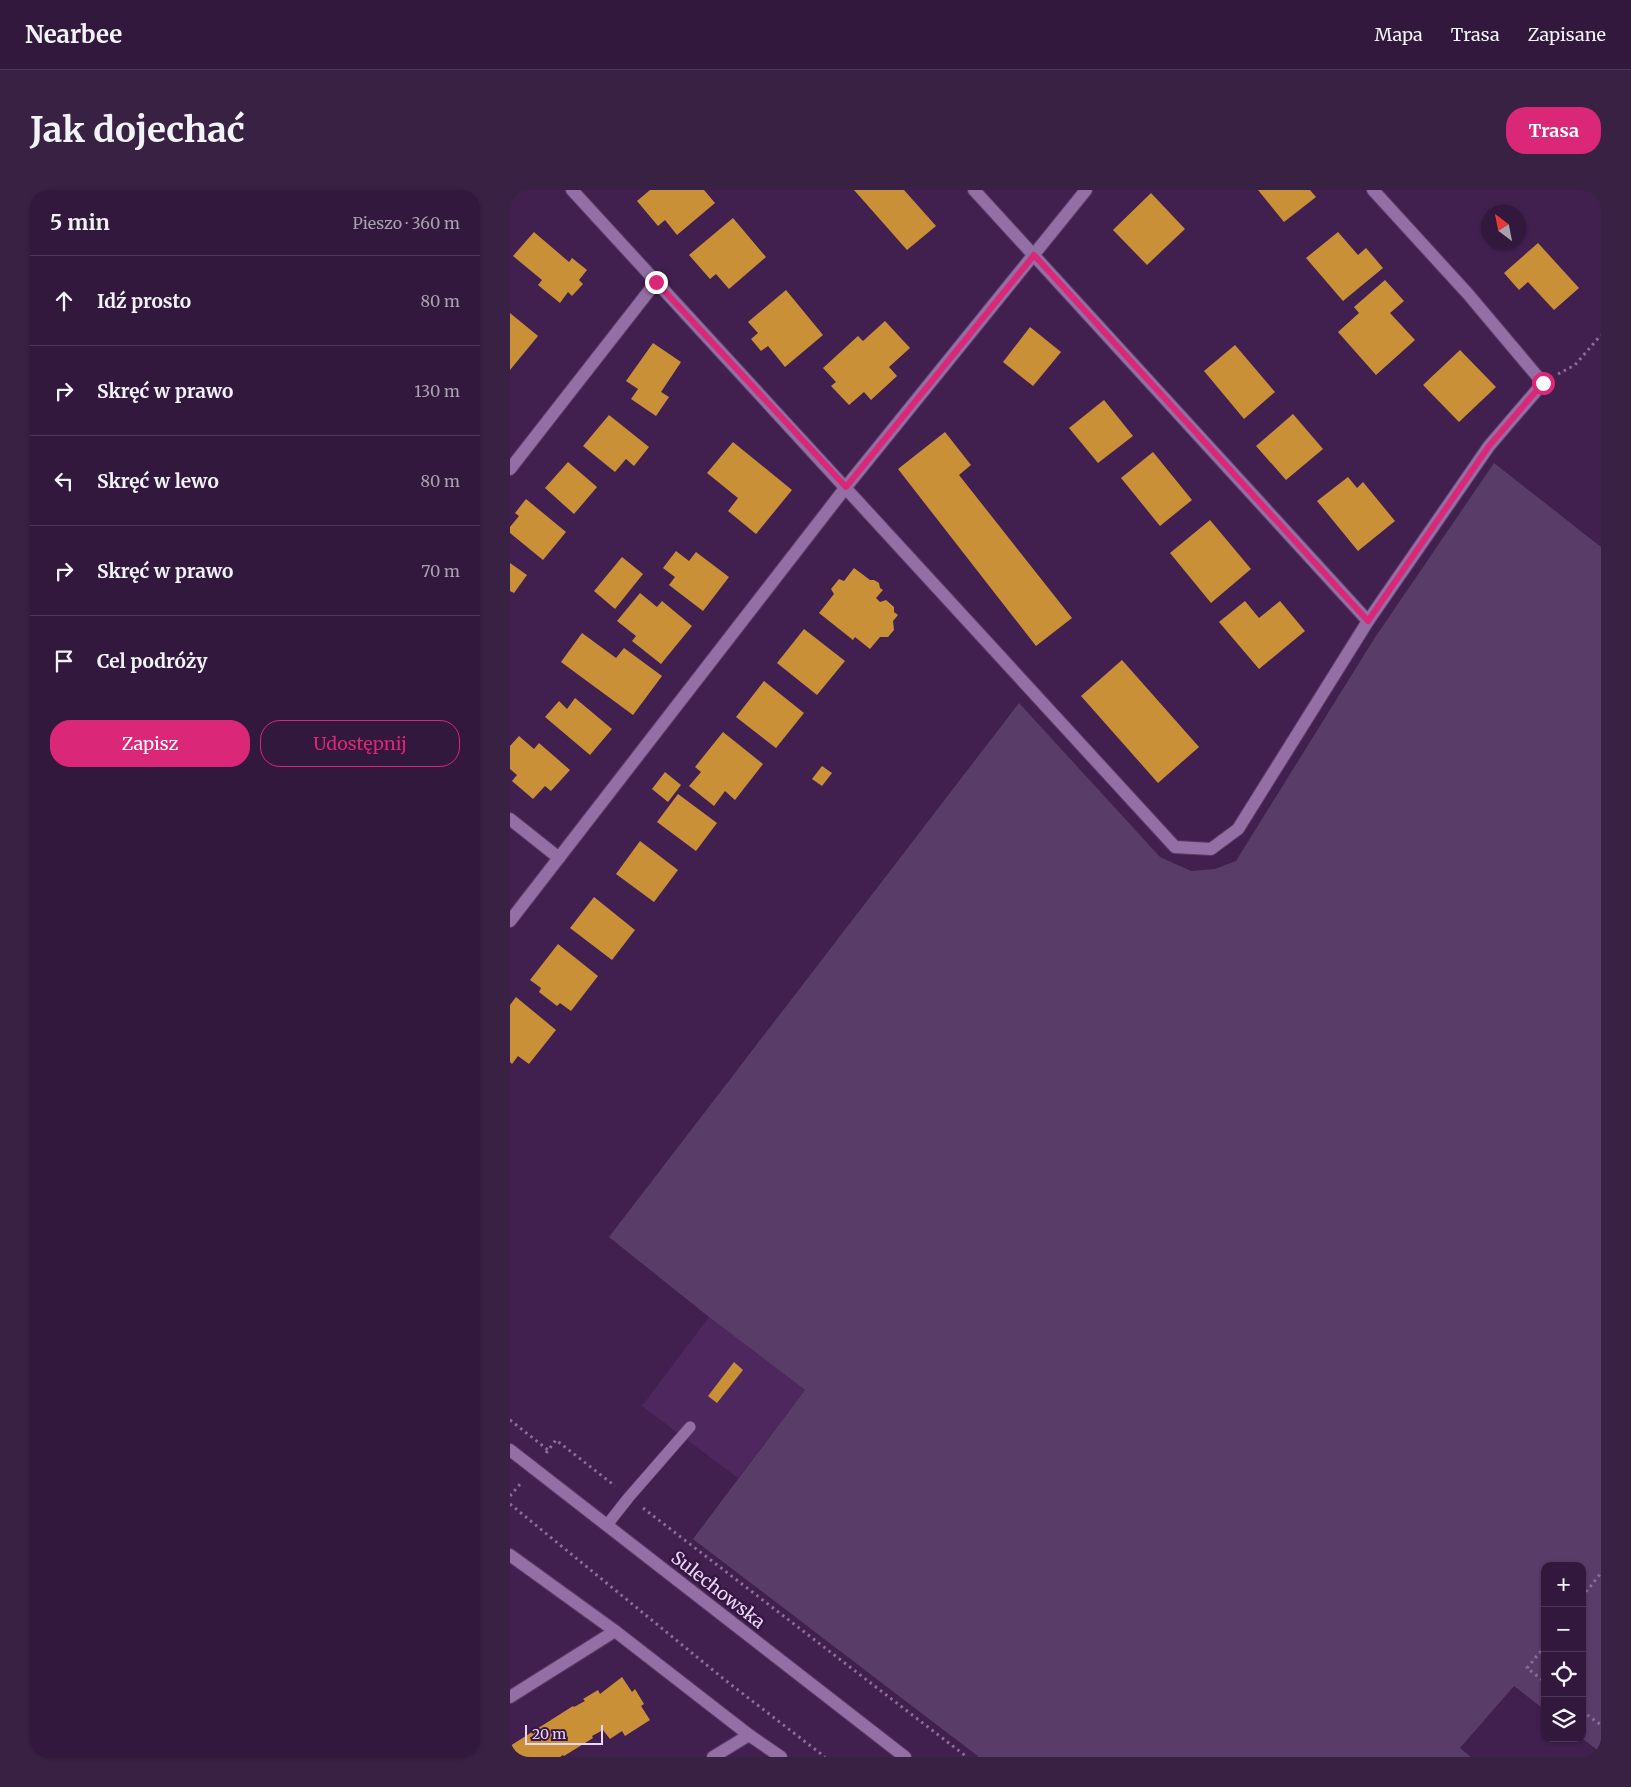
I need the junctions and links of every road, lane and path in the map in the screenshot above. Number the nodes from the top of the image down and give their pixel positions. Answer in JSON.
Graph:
{"nodes":[{"id":1,"x":572,"y":190,"type":"edge"},
{"id":2,"x":974,"y":190,"type":"edge"},
{"id":3,"x":1086,"y":190,"type":"edge"},
{"id":4,"x":1373,"y":190,"type":"edge"},
{"id":5,"x":1034,"y":255,"type":"junction"},
{"id":6,"x":656,"y":282,"type":"junction"},
{"id":7,"x":1601,"y":335,"type":"edge"},
{"id":8,"x":1543,"y":383,"type":"junction"},
{"id":9,"x":510,"y":469,"type":"edge"},
{"id":10,"x":846,"y":487,"type":"junction"},
{"id":11,"x":1368,"y":621,"type":"junction"},
{"id":12,"x":510,"y":819,"type":"edge"},
{"id":13,"x":559,"y":858,"type":"junction"},
{"id":14,"x":510,"y":921,"type":"edge"},
{"id":15,"x":510,"y":1420,"type":"edge"},
{"id":16,"x":690,"y":1427,"type":"dead end"},
{"id":17,"x":510,"y":1450,"type":"edge"},
{"id":18,"x":548,"y":1450,"type":"junction"},
{"id":19,"x":534,"y":1469,"type":"junction"},
{"id":20,"x":510,"y":1496,"type":"edge"},
{"id":21,"x":629,"y":1497,"type":"junction"},
{"id":22,"x":510,"y":1504,"type":"edge"},
{"id":23,"x":607,"y":1525,"type":"junction"},
{"id":24,"x":510,"y":1555,"type":"edge"},
{"id":25,"x":1601,"y":1573,"type":"edge"},
{"id":26,"x":1586,"y":1593,"type":"edge"},
{"id":27,"x":615,"y":1632,"type":"junction"},
{"id":28,"x":1541,"y":1651,"type":"edge"},
{"id":29,"x":1541,"y":1679,"type":"edge"},
{"id":30,"x":510,"y":1697,"type":"edge"},
{"id":31,"x":1586,"y":1714,"type":"edge"},
{"id":32,"x":1601,"y":1725,"type":"edge"},
{"id":33,"x":749,"y":1735,"type":"junction"},
{"id":34,"x":713,"y":1757,"type":"edge"},
{"id":35,"x":781,"y":1757,"type":"edge"},
{"id":36,"x":825,"y":1757,"type":"edge"},
{"id":37,"x":905,"y":1757,"type":"edge"},
{"id":38,"x":967,"y":1757,"type":"edge"}],
"edges":[{"from":1,"to":6,"type":"street"},
{"from":2,"to":5,"type":"street"},
{"from":3,"to":5,"type":"street"},
{"from":4,"to":8,"type":"street"},
{"from":5,"to":10,"type":"street"},
{"from":5,"to":11,"type":"street"},
{"from":6,"to":9,"type":"street"},
{"from":6,"to":10,"type":"street"},
{"from":7,"to":8,"type":"path"},
{"from":8,"to":11,"type":"street"},
{"from":10,"to":11,"type":"street"},
{"from":10,"to":13,"type":"street"},
{"from":12,"to":13,"type":"street"},
{"from":13,"to":14,"type":"street"},
{"from":15,"to":18,"type":"path"},
{"from":16,"to":21,"type":"lane"},
{"from":17,"to":19,"type":"street","name":"Sulechowska"},
{"from":18,"to":19,"type":"path"},
{"from":18,"to":21,"type":"path"},
{"from":19,"to":20,"type":"path"},
{"from":19,"to":23,"type":"street","name":"Sulechowska"},
{"from":21,"to":23,"type":"lane"},
{"from":21,"to":38,"type":"path"},
{"from":22,"to":36,"type":"path"},
{"from":23,"to":37,"type":"street","name":"Sulechowska"},
{"from":24,"to":27,"type":"street"},
{"from":25,"to":26,"type":"path"},
{"from":27,"to":30,"type":"street"},
{"from":27,"to":33,"type":"street"},
{"from":28,"to":29,"type":"path"},
{"from":31,"to":32,"type":"path"},
{"from":33,"to":34,"type":"street"},
{"from":33,"to":35,"type":"street"}]}
